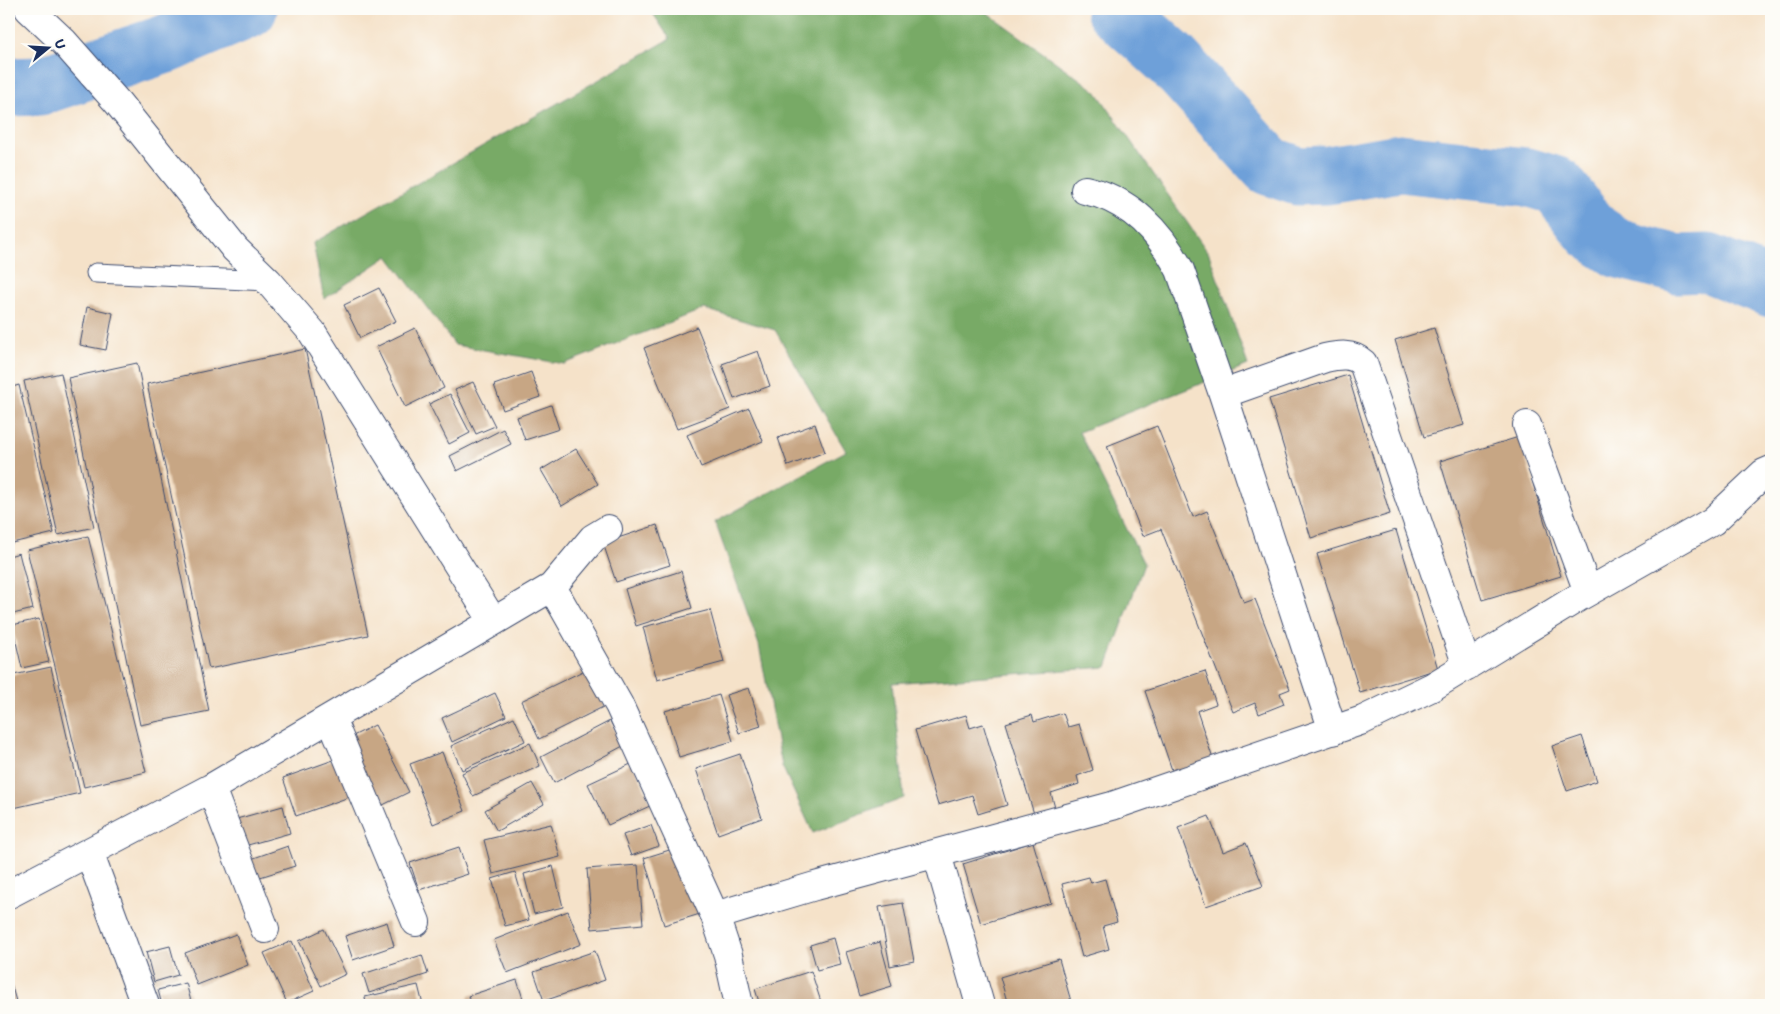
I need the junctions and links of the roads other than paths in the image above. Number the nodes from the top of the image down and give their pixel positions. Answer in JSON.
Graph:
{"nodes":[{"id":1,"x":30,"y":9,"type":"edge"},
{"id":2,"x":1085,"y":190,"type":"dead end"},
{"id":3,"x":96,"y":273,"type":"dead end"},
{"id":4,"x":268,"y":282,"type":"junction"},
{"id":5,"x":1223,"y":394,"type":"junction"},
{"id":6,"x":1527,"y":424,"type":"dead end"},
{"id":7,"x":1771,"y":470,"type":"edge"},
{"id":8,"x":608,"y":529,"type":"dead end"},
{"id":9,"x":552,"y":588,"type":"junction"},
{"id":10,"x":1588,"y":592,"type":"junction"},
{"id":11,"x":493,"y":621,"type":"junction"},
{"id":12,"x":1467,"y":666,"type":"junction"},
{"id":13,"x":331,"y":718,"type":"junction"},
{"id":14,"x":1332,"y":731,"type":"junction"},
{"id":15,"x":211,"y":788,"type":"junction"},
{"id":16,"x":89,"y":852,"type":"junction"},
{"id":17,"x":937,"y":854,"type":"junction"},
{"id":18,"x":9,"y":894,"type":"edge"},
{"id":19,"x":715,"y":916,"type":"junction"},
{"id":20,"x":416,"y":922,"type":"dead end"},
{"id":21,"x":265,"y":929,"type":"dead end"},
{"id":22,"x":145,"y":1005,"type":"edge"},
{"id":23,"x":738,"y":1005,"type":"edge"},
{"id":24,"x":980,"y":1005,"type":"edge"}],
"edges":[{"from":1,"to":4,"type":"street"},
{"from":2,"to":5,"type":"street"},
{"from":3,"to":4,"type":"lane"},
{"from":4,"to":11,"type":"street"},
{"from":5,"to":12,"type":"street"},
{"from":5,"to":14,"type":"street"},
{"from":6,"to":10,"type":"street"},
{"from":7,"to":10,"type":"street"},
{"from":8,"to":9,"type":"street"},
{"from":9,"to":11,"type":"street"},
{"from":9,"to":19,"type":"street"},
{"from":10,"to":12,"type":"street"},
{"from":11,"to":13,"type":"street"},
{"from":12,"to":14,"type":"street"},
{"from":13,"to":15,"type":"street"},
{"from":13,"to":20,"type":"street"},
{"from":14,"to":17,"type":"street"},
{"from":15,"to":16,"type":"street"},
{"from":15,"to":21,"type":"street"},
{"from":16,"to":18,"type":"street"},
{"from":16,"to":22,"type":"street"},
{"from":17,"to":19,"type":"street"},
{"from":17,"to":24,"type":"street"},
{"from":19,"to":23,"type":"street"}]}
